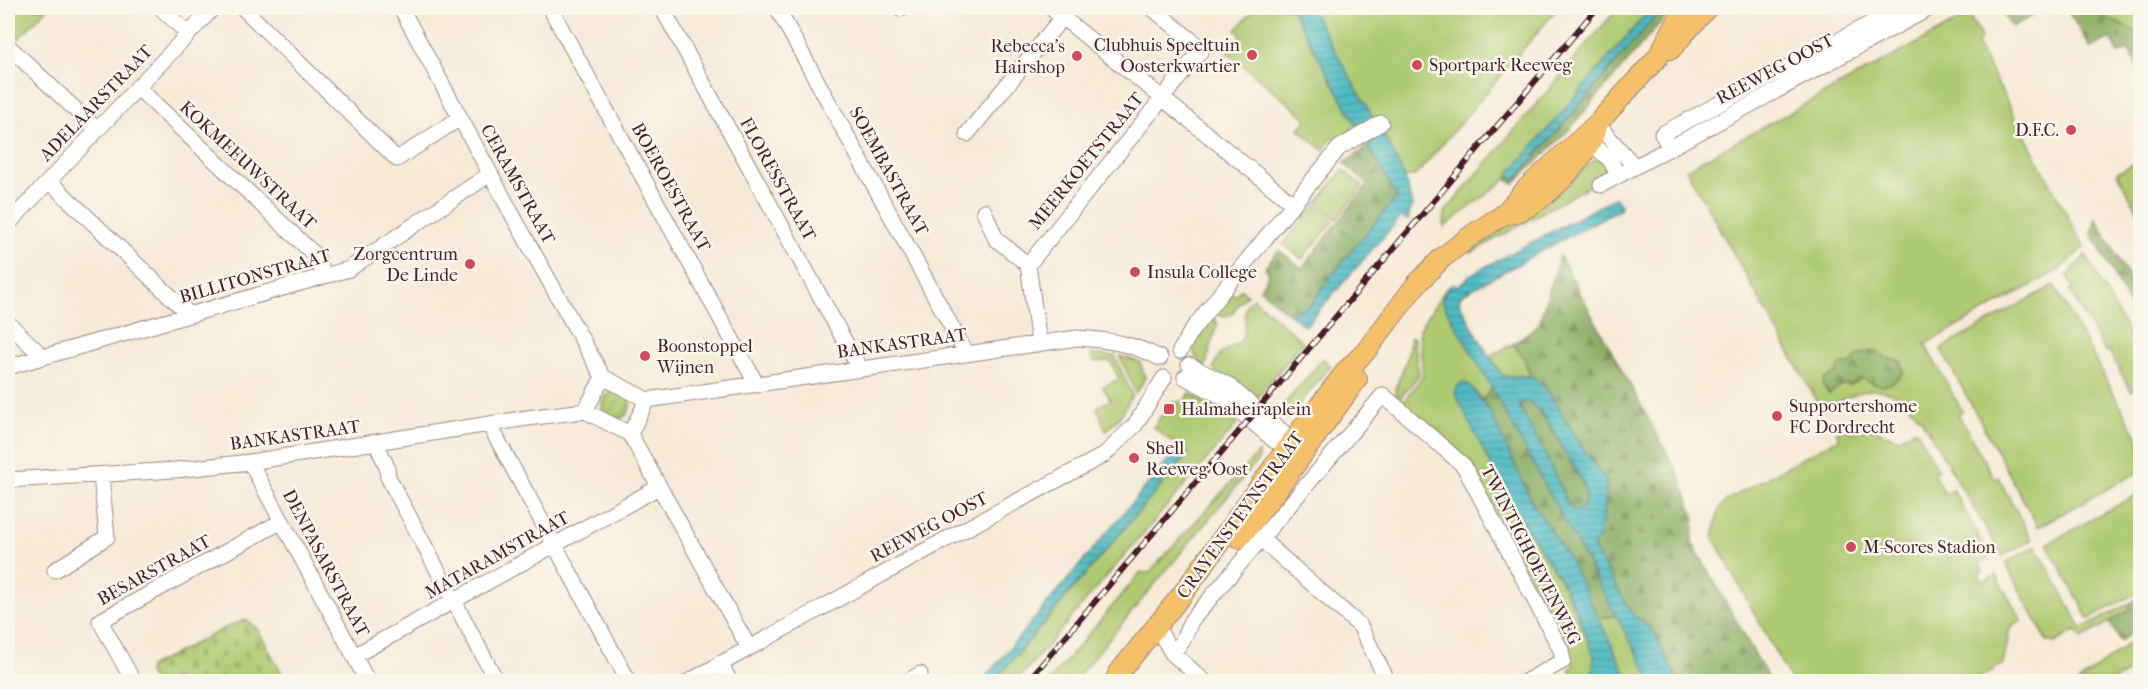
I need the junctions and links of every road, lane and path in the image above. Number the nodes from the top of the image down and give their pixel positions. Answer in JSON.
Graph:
{"nodes":[{"id":1,"x":160,"y":8,"type":"edge"},
{"id":2,"x":213,"y":8,"type":"edge"},
{"id":3,"x":243,"y":8,"type":"edge"},
{"id":4,"x":400,"y":8,"type":"edge"},
{"id":5,"x":550,"y":8,"type":"edge"},
{"id":6,"x":662,"y":8,"type":"edge"},
{"id":7,"x":777,"y":8,"type":"edge"},
{"id":8,"x":1152,"y":8,"type":"edge"},
{"id":9,"x":1687,"y":8,"type":"edge"},
{"id":10,"x":1707,"y":8,"type":"edge"},
{"id":11,"x":1900,"y":8,"type":"edge"},
{"id":12,"x":1930,"y":8,"type":"edge"},
{"id":13,"x":1061,"y":11,"type":"edge"},
{"id":14,"x":188,"y":34,"type":"junction"},
{"id":15,"x":8,"y":46,"type":"edge"},
{"id":16,"x":1658,"y":57,"type":"junction"},
{"id":17,"x":137,"y":87,"type":"junction"},
{"id":18,"x":1162,"y":97,"type":"junction"},
{"id":19,"x":460,"y":118,"type":"junction"},
{"id":20,"x":1381,"y":123,"type":"dead end"},
{"id":21,"x":1597,"y":124,"type":"junction"},
{"id":22,"x":97,"y":130,"type":"junction"},
{"id":23,"x":967,"y":134,"type":"dead end"},
{"id":24,"x":1591,"y":143,"type":"junction"},
{"id":25,"x":1670,"y":148,"type":"junction"},
{"id":26,"x":1635,"y":167,"type":"junction"},
{"id":27,"x":489,"y":174,"type":"junction"},
{"id":28,"x":1618,"y":176,"type":"junction"},
{"id":29,"x":49,"y":181,"type":"junction"},
{"id":30,"x":1601,"y":185,"type":"dead end"},
{"id":31,"x":1293,"y":204,"type":"junction"},
{"id":32,"x":984,"y":211,"type":"dead end"},
{"id":33,"x":1503,"y":215,"type":"junction"},
{"id":34,"x":8,"y":224,"type":"edge"},
{"id":35,"x":1028,"y":265,"type":"junction"},
{"id":36,"x":324,"y":275,"type":"junction"},
{"id":37,"x":190,"y":315,"type":"junction"},
{"id":38,"x":8,"y":323,"type":"edge"},
{"id":39,"x":1039,"y":343,"type":"junction"},
{"id":40,"x":1180,"y":351,"type":"junction"},
{"id":41,"x":966,"y":353,"type":"junction"},
{"id":42,"x":43,"y":357,"type":"junction"},
{"id":43,"x":1160,"y":358,"type":"junction"},
{"id":44,"x":8,"y":367,"type":"edge"},
{"id":45,"x":860,"y":369,"type":"junction"},
{"id":46,"x":1187,"y":371,"type":"junction"},
{"id":47,"x":603,"y":377,"type":"junction"},
{"id":48,"x":1164,"y":378,"type":"junction"},
{"id":49,"x":757,"y":385,"type":"junction"},
{"id":50,"x":1383,"y":395,"type":"joint"},
{"id":51,"x":647,"y":399,"type":"junction"},
{"id":52,"x":585,"y":411,"type":"junction"},
{"id":53,"x":489,"y":424,"type":"junction"},
{"id":54,"x":630,"y":434,"type":"junction"},
{"id":55,"x":376,"y":443,"type":"junction"},
{"id":56,"x":1297,"y":448,"type":"junction"},
{"id":57,"x":250,"y":462,"type":"junction"},
{"id":58,"x":101,"y":475,"type":"junction"},
{"id":59,"x":8,"y":480,"type":"edge"},
{"id":60,"x":659,"y":486,"type":"junction"},
{"id":61,"x":282,"y":521,"type":"junction"},
{"id":62,"x":1261,"y":539,"type":"junction"},
{"id":63,"x":554,"y":545,"type":"junction"},
{"id":64,"x":55,"y":570,"type":"dead end"},
{"id":65,"x":454,"y":601,"type":"junction"},
{"id":66,"x":1158,"y":632,"type":"junction"},
{"id":67,"x":749,"y":648,"type":"junction"},
{"id":68,"x":1172,"y":653,"type":"junction"},
{"id":69,"x":354,"y":657,"type":"junction"},
{"id":70,"x":720,"y":663,"type":"junction"},
{"id":71,"x":131,"y":677,"type":"dead end"},
{"id":72,"x":368,"y":681,"type":"edge"},
{"id":73,"x":497,"y":681,"type":"edge"},
{"id":74,"x":629,"y":681,"type":"edge"},
{"id":75,"x":688,"y":681,"type":"edge"},
{"id":76,"x":730,"y":681,"type":"edge"},
{"id":77,"x":1115,"y":681,"type":"edge"},
{"id":78,"x":1120,"y":681,"type":"edge"},
{"id":79,"x":1205,"y":681,"type":"edge"},
{"id":80,"x":1388,"y":681,"type":"edge"},
{"id":81,"x":1525,"y":681,"type":"edge"}],
"edges":[{"from":1,"to":14,"type":"street"},
{"from":2,"to":14,"type":"street","name":"ADELAARSTRAAT"},
{"from":3,"to":19,"type":"street"},
{"from":4,"to":19,"type":"street","name":"CERAMSTRAAT"},
{"from":5,"to":49,"type":"street","name":"BOEROESTRAAT"},
{"from":6,"to":45,"type":"street","name":"FLORESSTRAAT"},
{"from":7,"to":41,"type":"street","name":"SOEMBASTRAAT"},
{"from":8,"to":18,"type":"street","name":"MEERKOETSTRAAT"},
{"from":9,"to":16,"type":"main road","name":"CRAYENSTEYNSTRAAT"},
{"from":10,"to":16,"type":"main road","name":"CRAYENSTEYNSTRAAT"},
{"from":11,"to":25,"type":"street","name":"REEWEG OOST"},
{"from":12,"to":25,"type":"street","name":"REEWEG OOST"},
{"from":13,"to":18,"type":"street"},
{"from":13,"to":23,"type":"street"},
{"from":14,"to":17,"type":"street","name":"ADELAARSTRAAT"},
{"from":15,"to":22,"type":"street"},
{"from":16,"to":21,"type":"main road","name":"CRAYENSTEYNSTRAAT"},
{"from":17,"to":22,"type":"street","name":"ADELAARSTRAAT"},
{"from":17,"to":36,"type":"street","name":"KOKMEEUWSTRAAT"},
{"from":18,"to":31,"type":"street"},
{"from":18,"to":35,"type":"street","name":"MEERKOETSTRAAT"},
{"from":19,"to":27,"type":"street","name":"CERAMSTRAAT"},
{"from":20,"to":31,"type":"street"},
{"from":21,"to":24,"type":"main road","name":"CRAYENSTEYNSTRAAT"},
{"from":21,"to":26,"type":"street"},
{"from":21,"to":33,"type":"main road","name":"CRAYENSTEYNSTRAAT"},
{"from":22,"to":29,"type":"street","name":"ADELAARSTRAAT"},
{"from":24,"to":28,"type":"street"},
{"from":24,"to":33,"type":"main road","name":"CRAYENSTEYNSTRAAT"},
{"from":25,"to":26,"type":"street","name":"REEWEG OOST"},
{"from":26,"to":28,"type":"street","name":"REEWEG OOST"},
{"from":27,"to":36,"type":"street","name":"BILLITONSTRAAT"},
{"from":27,"to":47,"type":"street","name":"CERAMSTRAAT"},
{"from":28,"to":30,"type":"street","name":"REEWEG OOST"},
{"from":29,"to":34,"type":"street","name":"ADELAARSTRAAT"},
{"from":29,"to":37,"type":"street"},
{"from":31,"to":40,"type":"street"},
{"from":32,"to":35,"type":"street"},
{"from":33,"to":56,"type":"main road","name":"CRAYENSTEYNSTRAAT"},
{"from":35,"to":39,"type":"street"},
{"from":36,"to":37,"type":"street","name":"BILLITONSTRAAT"},
{"from":37,"to":42,"type":"street","name":"BILLITONSTRAAT"},
{"from":38,"to":42,"type":"street"},
{"from":39,"to":41,"type":"street","name":"BANKASTRAAT"},
{"from":39,"to":43,"type":"street","name":"BANKASTRAAT"},
{"from":40,"to":43,"type":"street"},
{"from":40,"to":46,"type":"street"},
{"from":41,"to":45,"type":"street","name":"BANKASTRAAT"},
{"from":42,"to":44,"type":"street","name":"BILLITONSTRAAT"},
{"from":43,"to":48,"type":"street"},
{"from":45,"to":49,"type":"street","name":"BANKASTRAAT"},
{"from":46,"to":48,"type":"street"},
{"from":46,"to":56,"type":"street"},
{"from":47,"to":51,"type":"street"},
{"from":47,"to":52,"type":"street"},
{"from":48,"to":67,"type":"street","name":"REEWEG OOST"},
{"from":49,"to":51,"type":"street","name":"BANKASTRAAT"},
{"from":50,"to":62,"type":"street","name":"CRAYENSTEYNSTRAAT"},
{"from":50,"to":81,"type":"street","name":"TWINTIGHOEVENWEG"},
{"from":51,"to":54,"type":"street"},
{"from":52,"to":53,"type":"street","name":"BANKASTRAAT"},
{"from":52,"to":54,"type":"street"},
{"from":53,"to":55,"type":"street","name":"BANKASTRAAT"},
{"from":53,"to":63,"type":"street"},
{"from":54,"to":60,"type":"street"},
{"from":55,"to":57,"type":"street","name":"BANKASTRAAT"},
{"from":55,"to":65,"type":"street"},
{"from":56,"to":66,"type":"main road","name":"CRAYENSTEYNSTRAAT"},
{"from":57,"to":58,"type":"street","name":"BANKASTRAAT"},
{"from":57,"to":61,"type":"street","name":"DENPASARSTRAAT"},
{"from":58,"to":59,"type":"street","name":"BANKASTRAAT"},
{"from":58,"to":64,"type":"street"},
{"from":60,"to":63,"type":"street","name":"MATARAMSTRAAT"},
{"from":60,"to":67,"type":"street"},
{"from":61,"to":69,"type":"street","name":"DENPASARSTRAAT"},
{"from":61,"to":71,"type":"street","name":"BESARSTRAAT"},
{"from":62,"to":68,"type":"street","name":"CRAYENSTEYNSTRAAT"},
{"from":62,"to":80,"type":"street"},
{"from":63,"to":65,"type":"street","name":"MATARAMSTRAAT"},
{"from":63,"to":74,"type":"street"},
{"from":65,"to":69,"type":"street","name":"MATARAMSTRAAT"},
{"from":65,"to":73,"type":"street"},
{"from":66,"to":68,"type":"street"},
{"from":66,"to":77,"type":"main road","name":"CRAYENSTEYNSTRAAT"},
{"from":66,"to":78,"type":"main road","name":"CRAYENSTEYNSTRAAT"},
{"from":67,"to":70,"type":"street","name":"REEWEG OOST"},
{"from":68,"to":79,"type":"street"},
{"from":69,"to":72,"type":"street","name":"DENPASARSTRAAT"},
{"from":70,"to":75,"type":"street","name":"REEWEG OOST"},
{"from":70,"to":76,"type":"street"}]}
